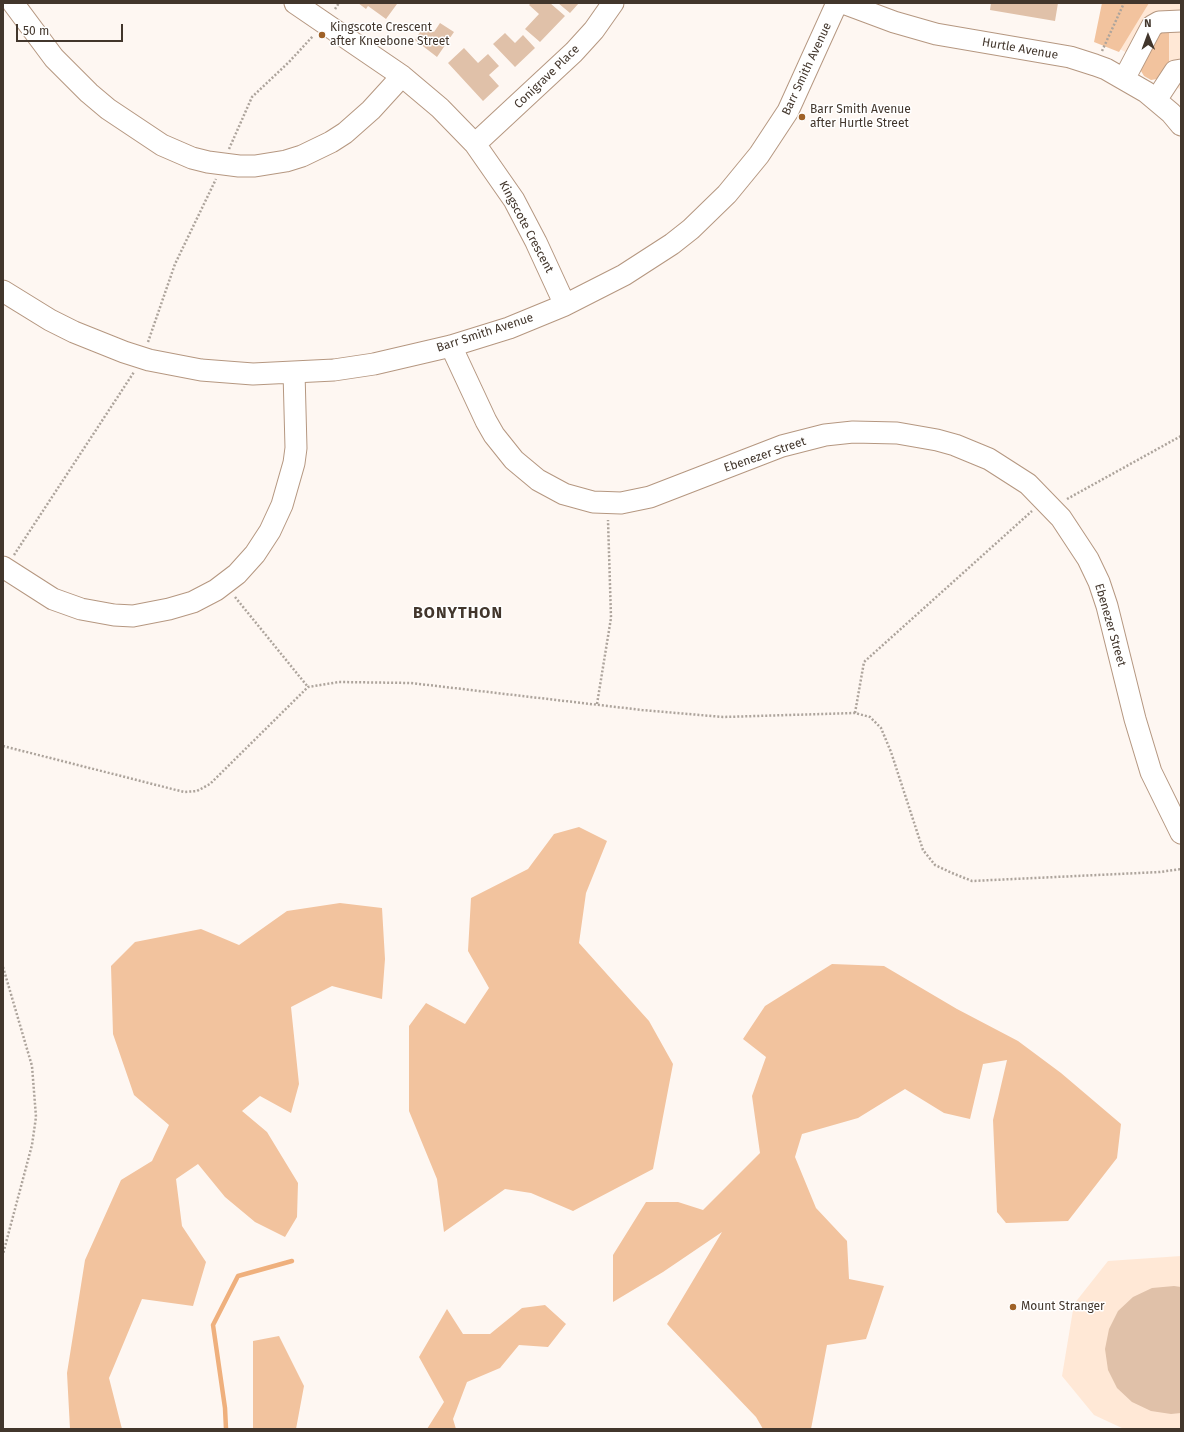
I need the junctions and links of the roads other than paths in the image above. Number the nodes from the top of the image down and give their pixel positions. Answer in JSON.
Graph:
{"nodes":[{"id":1,"x":13,"y":3,"type":"edge"},
{"id":2,"x":295,"y":3,"type":"edge"},
{"id":3,"x":612,"y":3,"type":"edge"},
{"id":4,"x":837,"y":3,"type":"edge"},
{"id":5,"x":843,"y":3,"type":"edge"},
{"id":6,"x":1181,"y":21,"type":"edge"},
{"id":7,"x":1181,"y":70,"type":"edge"},
{"id":8,"x":402,"y":76,"type":"junction"},
{"id":9,"x":1124,"y":79,"type":"junction"},
{"id":10,"x":1156,"y":100,"type":"junction"},
{"id":11,"x":1181,"y":125,"type":"edge"},
{"id":12,"x":475,"y":144,"type":"junction"},
{"id":13,"x":3,"y":291,"type":"edge"},
{"id":14,"x":565,"y":305,"type":"junction"},
{"id":15,"x":452,"y":346,"type":"junction"},
{"id":16,"x":294,"y":372,"type":"junction"},
{"id":17,"x":7,"y":564,"type":"edge"},
{"id":18,"x":1181,"y":833,"type":"edge"}],
"edges":[{"from":1,"to":8,"type":"street"},
{"from":2,"to":8,"type":"street","name":"Kingscote Crescent"},
{"from":3,"to":12,"type":"street","name":"Conigrave Place"},
{"from":4,"to":14,"type":"street","name":"Barr Smith Avenue"},
{"from":5,"to":9,"type":"street","name":"Hurtle Avenue"},
{"from":6,"to":9,"type":"street"},
{"from":7,"to":10,"type":"street"},
{"from":8,"to":12,"type":"street","name":"Kingscote Crescent"},
{"from":9,"to":10,"type":"street","name":"Hurtle Avenue"},
{"from":10,"to":11,"type":"street","name":"Hurtle Avenue"},
{"from":12,"to":14,"type":"street","name":"Kingscote Crescent"},
{"from":13,"to":16,"type":"street","name":"Barr Smith Avenue"},
{"from":14,"to":15,"type":"street","name":"Barr Smith Avenue"},
{"from":15,"to":16,"type":"street","name":"Barr Smith Avenue"},
{"from":15,"to":18,"type":"street","name":"Ebenezer Street"},
{"from":16,"to":17,"type":"street"}]}
